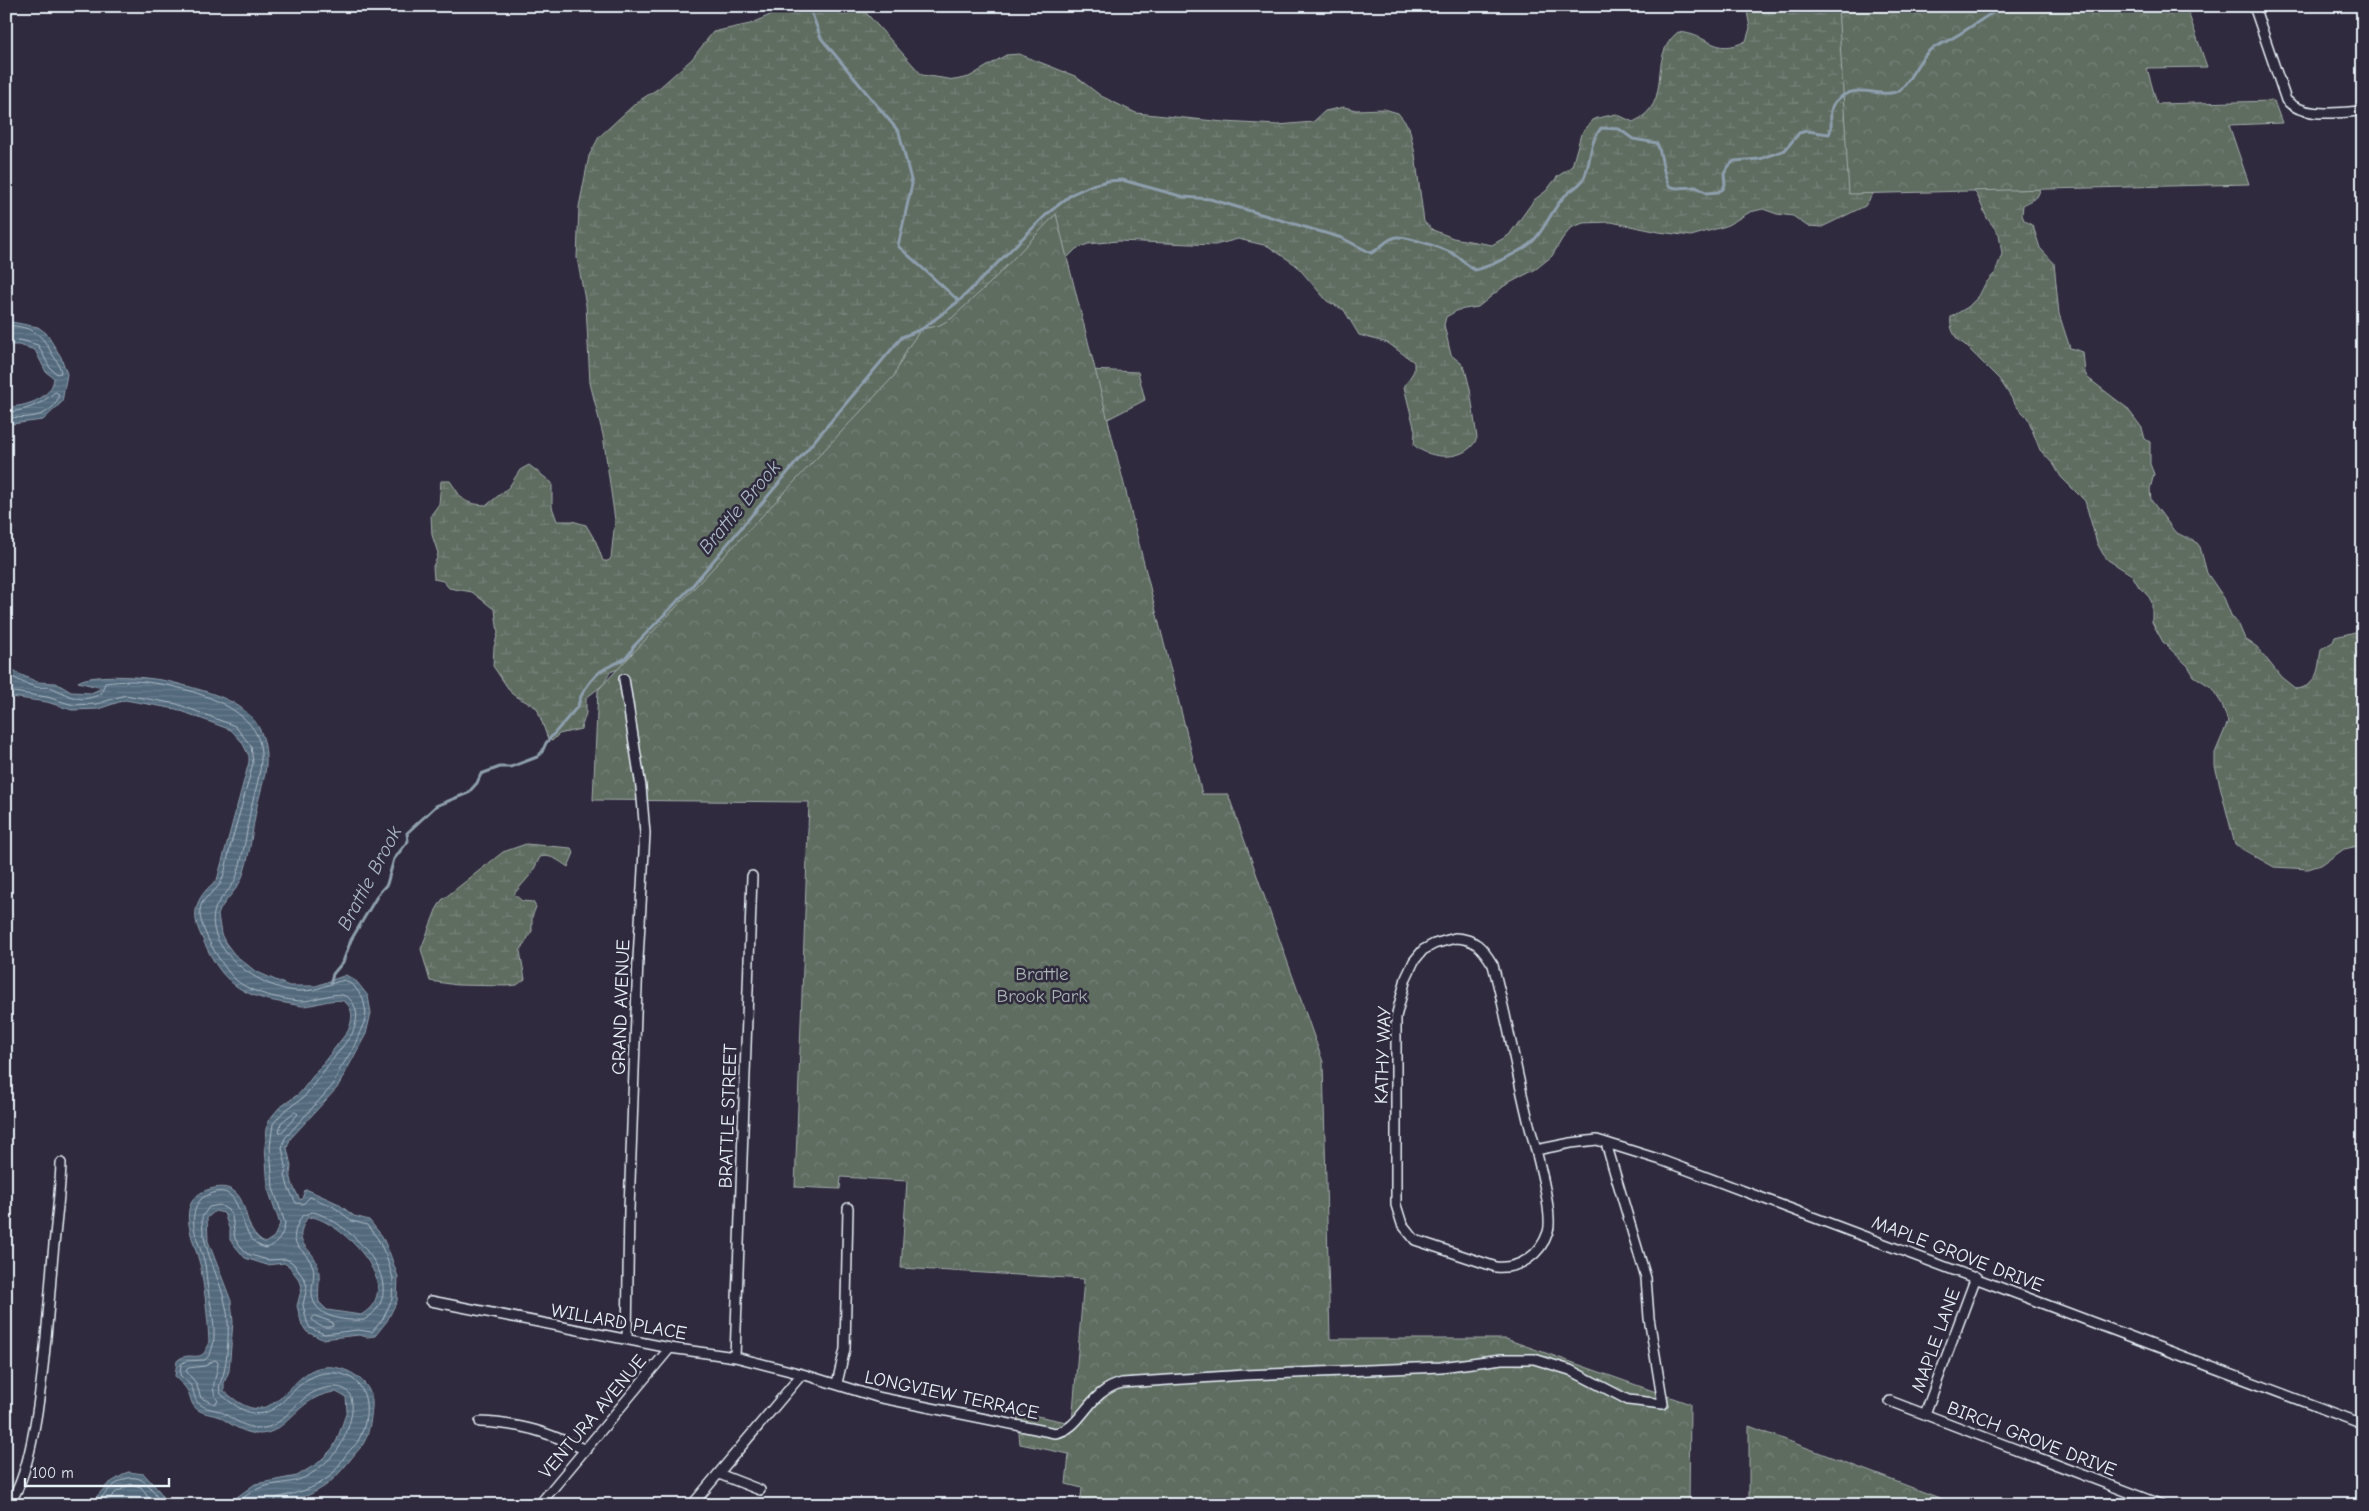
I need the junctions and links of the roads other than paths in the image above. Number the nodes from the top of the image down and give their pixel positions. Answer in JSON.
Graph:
{"nodes":[{"id":1,"x":2254,"y":6,"type":"edge"},
{"id":2,"x":2363,"y":111,"type":"edge"},
{"id":3,"x":624,"y":679,"type":"dead end"},
{"id":4,"x":752,"y":876,"type":"dead end"},
{"id":5,"x":1606,"y":1143,"type":"junction"},
{"id":6,"x":1536,"y":1150,"type":"junction"},
{"id":7,"x":61,"y":1163,"type":"dead end"},
{"id":8,"x":848,"y":1208,"type":"dead end"},
{"id":9,"x":1976,"y":1277,"type":"junction"},
{"id":10,"x":430,"y":1301,"type":"dead end"},
{"id":11,"x":627,"y":1338,"type":"junction"},
{"id":12,"x":670,"y":1348,"type":"junction"},
{"id":13,"x":735,"y":1357,"type":"junction"},
{"id":14,"x":802,"y":1374,"type":"junction"},
{"id":15,"x":837,"y":1383,"type":"junction"},
{"id":16,"x":1890,"y":1401,"type":"dead end"},
{"id":17,"x":1925,"y":1414,"type":"junction"},
{"id":18,"x":480,"y":1422,"type":"dead end"},
{"id":19,"x":2363,"y":1424,"type":"edge"},
{"id":20,"x":586,"y":1450,"type":"junction"},
{"id":21,"x":719,"y":1474,"type":"junction"},
{"id":22,"x":760,"y":1490,"type":"dead end"},
{"id":23,"x":6,"y":1505,"type":"edge"},
{"id":24,"x":539,"y":1505,"type":"edge"},
{"id":25,"x":692,"y":1505,"type":"edge"},
{"id":26,"x":2162,"y":1505,"type":"edge"}],
"edges":[{"from":1,"to":2,"type":"street"},
{"from":3,"to":11,"type":"street","name":"GRAND AVENUE"},
{"from":4,"to":13,"type":"street","name":"BRATTLE STREET"},
{"from":5,"to":6,"type":"street","name":"MAPLE GROVE DRIVE"},
{"from":5,"to":9,"type":"street","name":"MAPLE GROVE DRIVE"},
{"from":5,"to":15,"type":"street","name":"LONGVIEW TERRACE"},
{"from":6,"to":6,"type":"street","name":"KATHY WAY"},
{"from":7,"to":23,"type":"street"},
{"from":8,"to":15,"type":"street"},
{"from":9,"to":17,"type":"street","name":"MAPLE LANE"},
{"from":9,"to":19,"type":"street","name":"MAPLE GROVE DRIVE"},
{"from":10,"to":11,"type":"street","name":"WILLARD PLACE"},
{"from":11,"to":12,"type":"street","name":"WILLARD PLACE"},
{"from":12,"to":13,"type":"street","name":"WILLARD PLACE"},
{"from":12,"to":20,"type":"street","name":"VENTURA AVENUE"},
{"from":13,"to":14,"type":"street","name":"WILLARD PLACE"},
{"from":14,"to":15,"type":"street","name":"LONGVIEW TERRACE"},
{"from":14,"to":21,"type":"street"},
{"from":16,"to":17,"type":"street","name":"BIRCH GROVE DRIVE"},
{"from":17,"to":26,"type":"street","name":"BIRCH GROVE DRIVE"},
{"from":18,"to":20,"type":"street"},
{"from":20,"to":24,"type":"street","name":"VENTURA AVENUE"},
{"from":21,"to":22,"type":"street"},
{"from":21,"to":25,"type":"street"}]}
